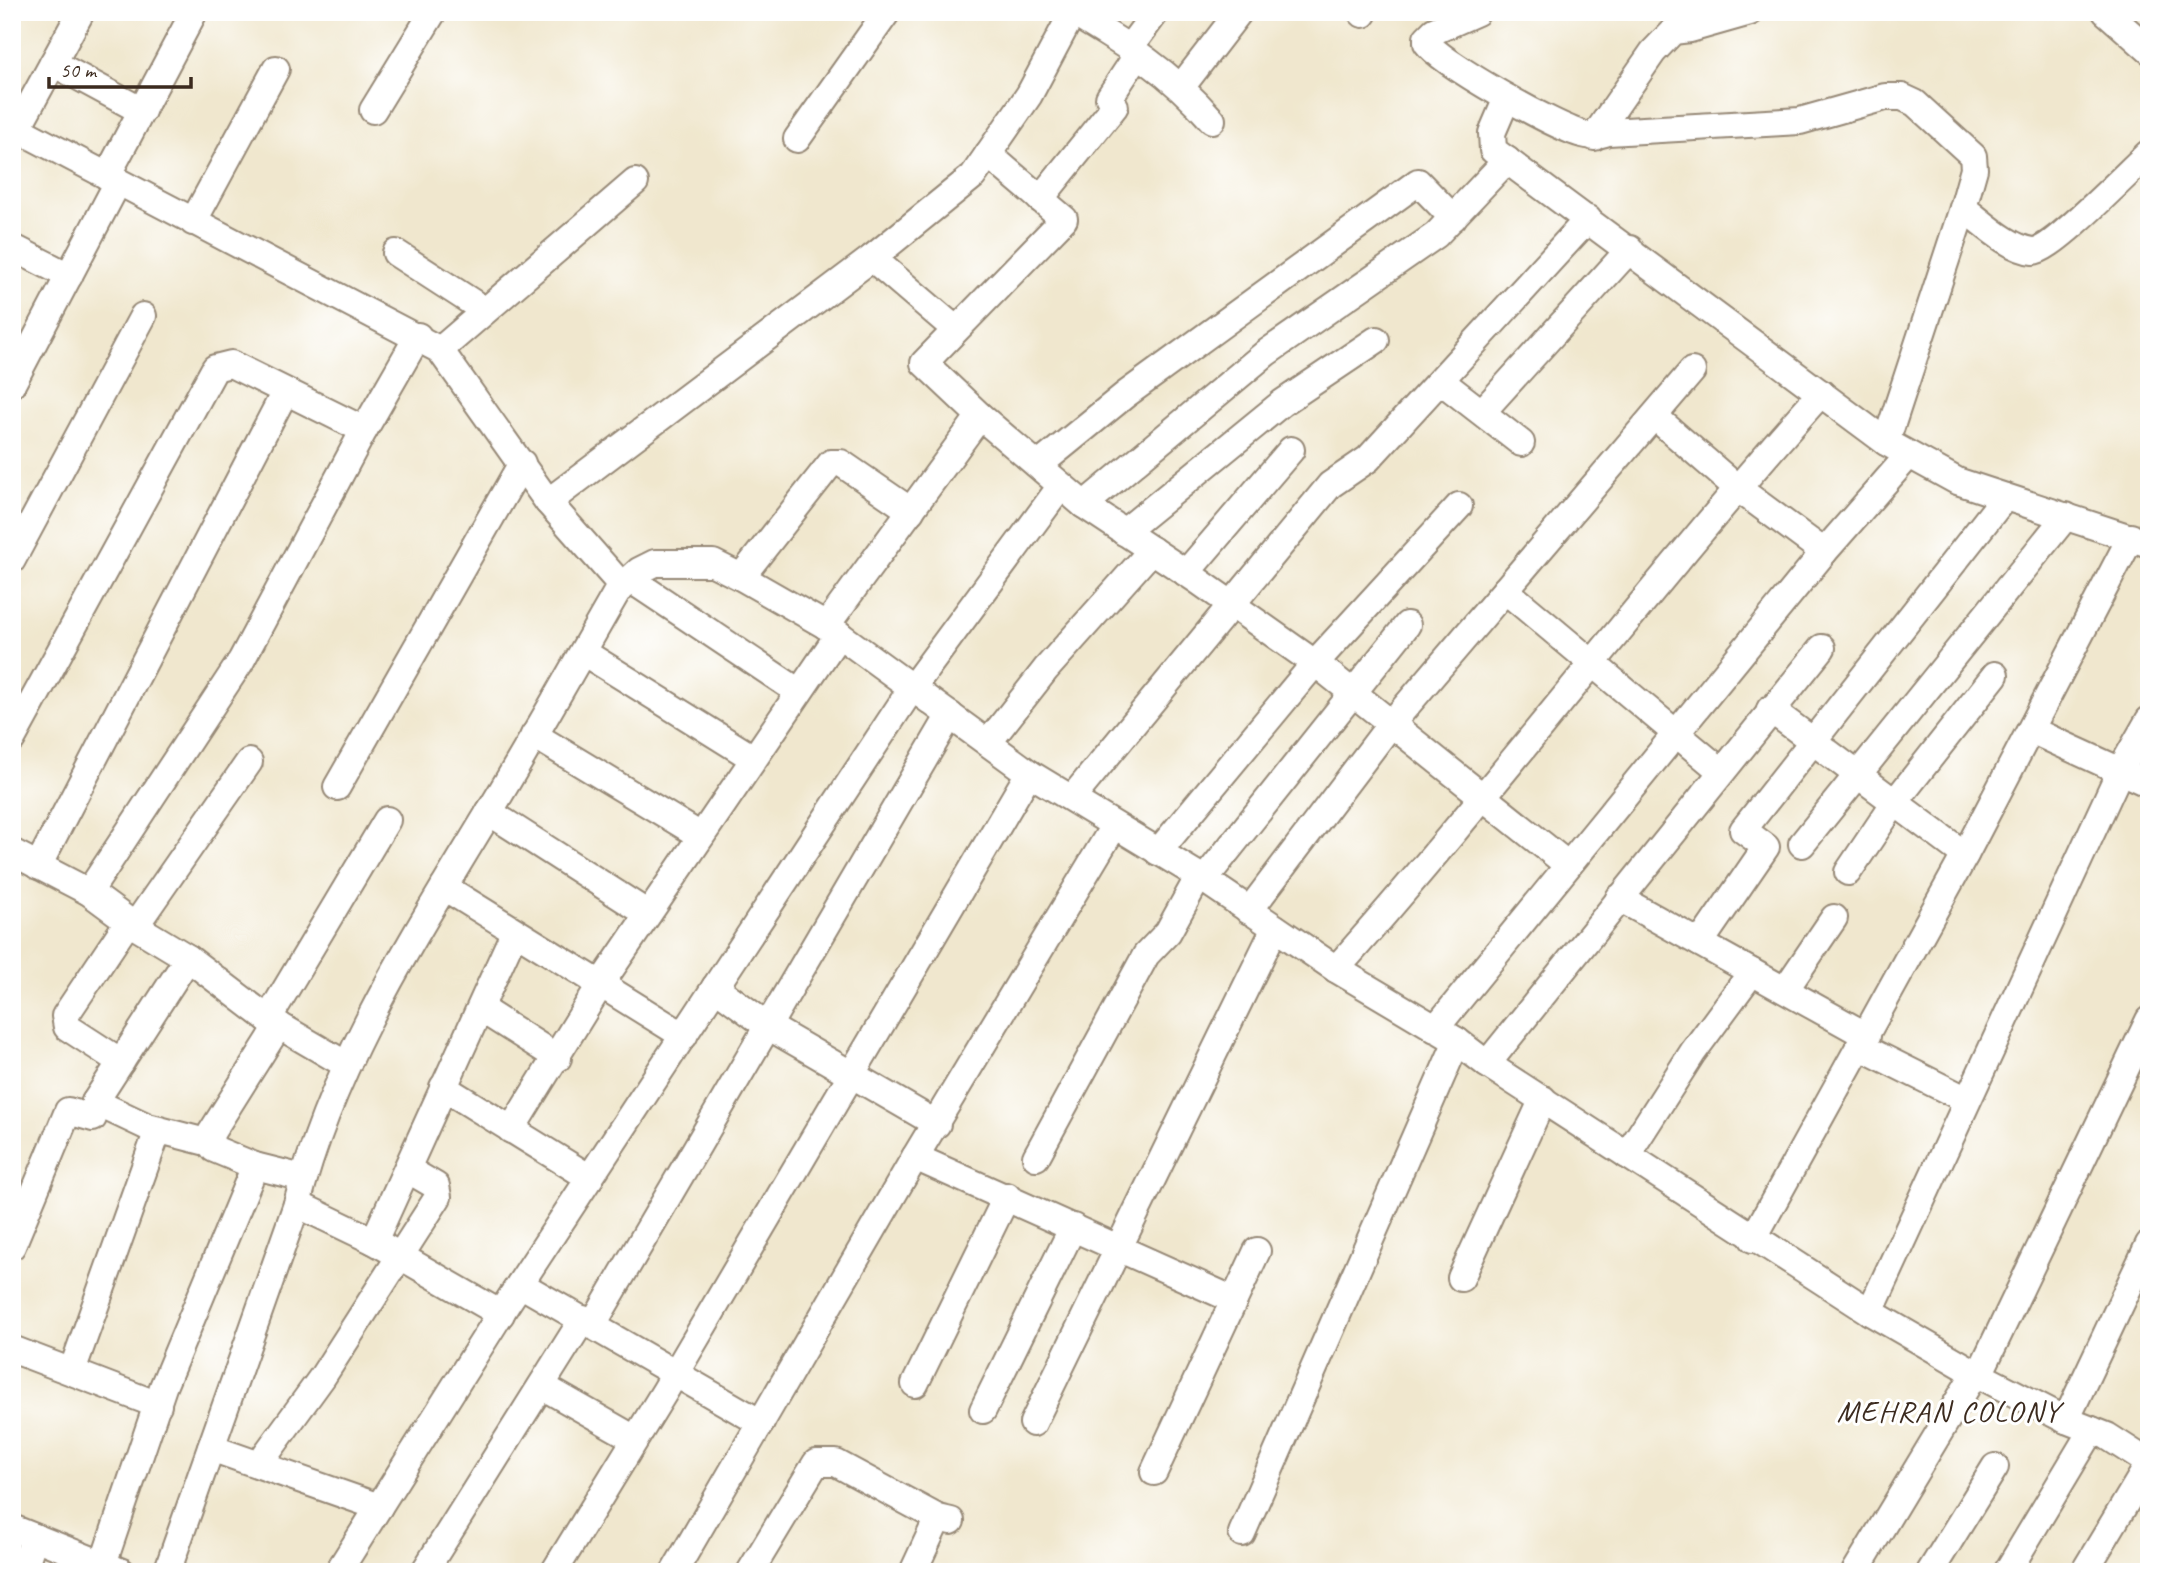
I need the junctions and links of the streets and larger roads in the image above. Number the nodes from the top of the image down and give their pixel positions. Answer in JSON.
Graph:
{"nodes":[{"id":1,"x":81,"y":12,"type":"edge"},
{"id":2,"x":194,"y":12,"type":"edge"},
{"id":3,"x":433,"y":12,"type":"edge"},
{"id":4,"x":887,"y":12,"type":"edge"},
{"id":5,"x":1073,"y":12,"type":"edge"},
{"id":6,"x":1156,"y":12,"type":"edge"},
{"id":7,"x":1239,"y":12,"type":"edge"},
{"id":8,"x":1750,"y":12,"type":"edge"},
{"id":9,"x":2106,"y":12,"type":"edge"},
{"id":10,"x":1476,"y":13,"type":"edge"},
{"id":11,"x":1671,"y":21,"type":"edge"},
{"id":12,"x":1134,"y":50,"type":"junction"},
{"id":13,"x":2149,"y":50,"type":"edge"},
{"id":14,"x":53,"y":63,"type":"junction"},
{"id":15,"x":276,"y":69,"type":"dead end"},
{"id":16,"x":1182,"y":86,"type":"junction"},
{"id":17,"x":1507,"y":98,"type":"junction"},
{"id":18,"x":373,"y":110,"type":"dead end"},
{"id":19,"x":142,"y":111,"type":"junction"},
{"id":20,"x":1212,"y":120,"type":"dead end"},
{"id":21,"x":15,"y":128,"type":"edge"},
{"id":22,"x":1594,"y":137,"type":"junction"},
{"id":23,"x":797,"y":139,"type":"dead end"},
{"id":24,"x":2149,"y":153,"type":"edge"},
{"id":25,"x":988,"y":154,"type":"junction"},
{"id":26,"x":1507,"y":160,"type":"junction"},
{"id":27,"x":113,"y":179,"type":"junction"},
{"id":28,"x":635,"y":182,"type":"dead end"},
{"id":29,"x":1040,"y":199,"type":"junction"},
{"id":30,"x":1963,"y":208,"type":"junction"},
{"id":31,"x":1453,"y":218,"type":"junction"},
{"id":32,"x":1588,"y":219,"type":"junction"},
{"id":33,"x":193,"y":222,"type":"junction"},
{"id":34,"x":12,"y":247,"type":"edge"},
{"id":35,"x":1630,"y":249,"type":"junction"},
{"id":36,"x":396,"y":253,"type":"dead end"},
{"id":37,"x":872,"y":258,"type":"junction"},
{"id":38,"x":69,"y":276,"type":"junction"},
{"id":39,"x":484,"y":310,"type":"junction"},
{"id":40,"x":143,"y":316,"type":"dead end"},
{"id":41,"x":955,"y":329,"type":"junction"},
{"id":42,"x":1376,"y":340,"type":"dead end"},
{"id":43,"x":429,"y":343,"type":"junction"},
{"id":44,"x":1692,"y":371,"type":"dead end"},
{"id":45,"x":1441,"y":381,"type":"junction"},
{"id":46,"x":12,"y":384,"type":"edge"},
{"id":47,"x":285,"y":392,"type":"junction"},
{"id":48,"x":1821,"y":393,"type":"junction"},
{"id":49,"x":1482,"y":412,"type":"junction"},
{"id":50,"x":979,"y":416,"type":"junction"},
{"id":51,"x":1654,"y":416,"type":"junction"},
{"id":52,"x":364,"y":430,"type":"junction"},
{"id":53,"x":1521,"y":443,"type":"dead end"},
{"id":54,"x":1897,"y":449,"type":"junction"},
{"id":55,"x":1292,"y":450,"type":"dead end"},
{"id":56,"x":522,"y":463,"type":"junction"},
{"id":57,"x":1039,"y":465,"type":"junction"},
{"id":58,"x":1061,"y":486,"type":"junction"},
{"id":59,"x":1736,"y":487,"type":"junction"},
{"id":60,"x":2005,"y":497,"type":"junction"},
{"id":61,"x":548,"y":502,"type":"junction"},
{"id":62,"x":1084,"y":505,"type":"junction"},
{"id":63,"x":1459,"y":506,"type":"dead end"},
{"id":64,"x":911,"y":511,"type":"junction"},
{"id":65,"x":2066,"y":516,"type":"junction"},
{"id":66,"x":1125,"y":532,"type":"junction"},
{"id":67,"x":2140,"y":540,"type":"edge"},
{"id":68,"x":1152,"y":550,"type":"junction"},
{"id":69,"x":1824,"y":552,"type":"junction"},
{"id":70,"x":12,"y":560,"type":"edge"},
{"id":71,"x":1186,"y":572,"type":"junction"},
{"id":72,"x":741,"y":577,"type":"junction"},
{"id":73,"x":626,"y":583,"type":"junction"},
{"id":74,"x":1505,"y":590,"type":"junction"},
{"id":75,"x":1230,"y":604,"type":"junction"},
{"id":76,"x":1407,"y":625,"type":"dead end"},
{"id":77,"x":833,"y":630,"type":"junction"},
{"id":78,"x":1822,"y":648,"type":"dead end"},
{"id":79,"x":583,"y":652,"type":"junction"},
{"id":80,"x":1591,"y":662,"type":"junction"},
{"id":81,"x":1315,"y":663,"type":"junction"},
{"id":82,"x":1995,"y":675,"type":"dead end"},
{"id":83,"x":912,"y":688,"type":"junction"},
{"id":84,"x":799,"y":692,"type":"junction"},
{"id":85,"x":1352,"y":693,"type":"junction"},
{"id":86,"x":1770,"y":709,"type":"junction"},
{"id":87,"x":950,"y":715,"type":"junction"},
{"id":88,"x":2149,"y":720,"type":"edge"},
{"id":89,"x":1390,"y":725,"type":"junction"},
{"id":90,"x":2031,"y":730,"type":"junction"},
{"id":91,"x":1677,"y":731,"type":"junction"},
{"id":92,"x":534,"y":735,"type":"junction"},
{"id":93,"x":12,"y":739,"type":"edge"},
{"id":94,"x":1813,"y":741,"type":"junction"},
{"id":95,"x":988,"y":743,"type":"junction"},
{"id":96,"x":753,"y":758,"type":"junction"},
{"id":97,"x":249,"y":762,"type":"dead end"},
{"id":98,"x":1721,"y":771,"type":"junction"},
{"id":99,"x":2120,"y":771,"type":"junction"},
{"id":100,"x":1029,"y":773,"type":"junction"},
{"id":101,"x":1858,"y":775,"type":"junction"},
{"id":102,"x":2149,"y":784,"type":"edge"},
{"id":103,"x":337,"y":787,"type":"dead end"},
{"id":104,"x":1073,"y":797,"type":"junction"},
{"id":105,"x":1483,"y":798,"type":"junction"},
{"id":106,"x":1895,"y":802,"type":"junction"},
{"id":107,"x":489,"y":812,"type":"junction"},
{"id":108,"x":387,"y":820,"type":"dead end"},
{"id":109,"x":1114,"y":826,"type":"junction"},
{"id":110,"x":701,"y":836,"type":"junction"},
{"id":111,"x":1802,"y":844,"type":"dead end"},
{"id":112,"x":12,"y":852,"type":"edge"},
{"id":113,"x":1158,"y":852,"type":"junction"},
{"id":114,"x":1965,"y":855,"type":"junction"},
{"id":115,"x":1568,"y":865,"type":"junction"},
{"id":116,"x":38,"y":866,"type":"junction"},
{"id":117,"x":1848,"y":872,"type":"dead end"},
{"id":118,"x":1201,"y":878,"type":"junction"},
{"id":119,"x":444,"y":887,"type":"junction"},
{"id":120,"x":89,"y":892,"type":"junction"},
{"id":121,"x":1619,"y":898,"type":"junction"},
{"id":122,"x":1249,"y":911,"type":"junction"},
{"id":123,"x":648,"y":914,"type":"junction"},
{"id":124,"x":1834,"y":918,"type":"dead end"},
{"id":125,"x":131,"y":924,"type":"junction"},
{"id":126,"x":1275,"y":928,"type":"junction"},
{"id":127,"x":514,"y":933,"type":"junction"},
{"id":128,"x":1700,"y":943,"type":"junction"},
{"id":129,"x":188,"y":958,"type":"junction"},
{"id":130,"x":1336,"y":969,"type":"junction"},
{"id":131,"x":1752,"y":972,"type":"junction"},
{"id":132,"x":602,"y":982,"type":"junction"},
{"id":133,"x":715,"y":987,"type":"junction"},
{"id":134,"x":1785,"y":990,"type":"junction"},
{"id":135,"x":481,"y":1009,"type":"junction"},
{"id":136,"x":2149,"y":1020,"type":"edge"},
{"id":137,"x":273,"y":1022,"type":"junction"},
{"id":138,"x":766,"y":1025,"type":"junction"},
{"id":139,"x":1446,"y":1035,"type":"junction"},
{"id":140,"x":684,"y":1036,"type":"junction"},
{"id":141,"x":1864,"y":1042,"type":"junction"},
{"id":142,"x":558,"y":1058,"type":"junction"},
{"id":143,"x":121,"y":1062,"type":"junction"},
{"id":144,"x":345,"y":1063,"type":"junction"},
{"id":145,"x":1487,"y":1064,"type":"junction"},
{"id":146,"x":851,"y":1073,"type":"junction"},
{"id":147,"x":443,"y":1087,"type":"junction"},
{"id":148,"x":1543,"y":1099,"type":"junction"},
{"id":149,"x":1967,"y":1100,"type":"junction"},
{"id":150,"x":95,"y":1102,"type":"junction"},
{"id":151,"x":937,"y":1124,"type":"junction"},
{"id":152,"x":158,"y":1130,"type":"junction"},
{"id":153,"x":511,"y":1130,"type":"junction"},
{"id":154,"x":209,"y":1143,"type":"junction"},
{"id":155,"x":1627,"y":1155,"type":"junction"},
{"id":156,"x":915,"y":1157,"type":"junction"},
{"id":157,"x":1036,"y":1157,"type":"dead end"},
{"id":158,"x":255,"y":1166,"type":"junction"},
{"id":159,"x":407,"y":1170,"type":"junction"},
{"id":160,"x":303,"y":1178,"type":"junction"},
{"id":161,"x":590,"y":1178,"type":"junction"},
{"id":162,"x":1007,"y":1196,"type":"junction"},
{"id":163,"x":297,"y":1203,"type":"junction"},
{"id":164,"x":1073,"y":1227,"type":"junction"},
{"id":165,"x":1753,"y":1239,"type":"junction"},
{"id":166,"x":374,"y":1241,"type":"junction"},
{"id":167,"x":2149,"y":1244,"type":"edge"},
{"id":168,"x":12,"y":1246,"type":"edge"},
{"id":169,"x":1118,"y":1248,"type":"junction"},
{"id":170,"x":1257,"y":1251,"type":"dead end"},
{"id":171,"x":401,"y":1256,"type":"junction"},
{"id":172,"x":1461,"y":1278,"type":"dead end"},
{"id":173,"x":520,"y":1284,"type":"junction"},
{"id":174,"x":2139,"y":1287,"type":"edge"},
{"id":175,"x":1234,"y":1300,"type":"junction"},
{"id":176,"x":1870,"y":1312,"type":"junction"},
{"id":177,"x":501,"y":1314,"type":"junction"},
{"id":178,"x":588,"y":1322,"type":"junction"},
{"id":179,"x":12,"y":1349,"type":"edge"},
{"id":180,"x":72,"y":1371,"type":"junction"},
{"id":181,"x":675,"y":1374,"type":"junction"},
{"id":182,"x":1977,"y":1374,"type":"junction"},
{"id":183,"x":915,"y":1384,"type":"dead end"},
{"id":184,"x":542,"y":1386,"type":"junction"},
{"id":185,"x":158,"y":1405,"type":"junction"},
{"id":186,"x":984,"y":1410,"type":"dead end"},
{"id":187,"x":2066,"y":1420,"type":"junction"},
{"id":188,"x":761,"y":1423,"type":"junction"},
{"id":189,"x":1033,"y":1423,"type":"dead end"},
{"id":190,"x":2092,"y":1430,"type":"junction"},
{"id":191,"x":635,"y":1440,"type":"junction"},
{"id":192,"x":211,"y":1448,"type":"junction"},
{"id":193,"x":259,"y":1464,"type":"junction"},
{"id":194,"x":2149,"y":1464,"type":"edge"},
{"id":195,"x":1995,"y":1466,"type":"dead end"},
{"id":196,"x":1154,"y":1472,"type":"dead end"},
{"id":197,"x":379,"y":1507,"type":"junction"},
{"id":198,"x":23,"y":1532,"type":"edge"},
{"id":199,"x":1241,"y":1533,"type":"dead end"},
{"id":200,"x":112,"y":1568,"type":"edge"},
{"id":201,"x":23,"y":1572,"type":"edge"},
{"id":202,"x":167,"y":1572,"type":"edge"},
{"id":203,"x":338,"y":1572,"type":"edge"},
{"id":204,"x":425,"y":1572,"type":"edge"},
{"id":205,"x":554,"y":1572,"type":"edge"},
{"id":206,"x":674,"y":1572,"type":"edge"},
{"id":207,"x":750,"y":1572,"type":"edge"},
{"id":208,"x":913,"y":1572,"type":"edge"},
{"id":209,"x":1854,"y":1572,"type":"edge"},
{"id":210,"x":1930,"y":1572,"type":"edge"},
{"id":211,"x":2007,"y":1572,"type":"edge"},
{"id":212,"x":2084,"y":1572,"type":"edge"}],
"edges":[{"from":1,"to":14,"type":"street"},
{"from":2,"to":19,"type":"street"},
{"from":3,"to":18,"type":"street"},
{"from":4,"to":23,"type":"street"},
{"from":5,"to":12,"type":"street"},
{"from":5,"to":25,"type":"street"},
{"from":6,"to":12,"type":"street"},
{"from":7,"to":16,"type":"street"},
{"from":8,"to":11,"type":"street"},
{"from":9,"to":13,"type":"street"},
{"from":10,"to":17,"type":"street"},
{"from":11,"to":22,"type":"street"},
{"from":12,"to":16,"type":"street"},
{"from":12,"to":29,"type":"street"},
{"from":14,"to":19,"type":"street"},
{"from":14,"to":21,"type":"street"},
{"from":15,"to":33,"type":"street"},
{"from":16,"to":20,"type":"street"},
{"from":17,"to":22,"type":"street"},
{"from":17,"to":26,"type":"street"},
{"from":19,"to":27,"type":"street"},
{"from":21,"to":27,"type":"street"},
{"from":22,"to":30,"type":"street"},
{"from":24,"to":30,"type":"street"},
{"from":25,"to":29,"type":"street"},
{"from":25,"to":37,"type":"street"},
{"from":26,"to":31,"type":"street"},
{"from":26,"to":32,"type":"street"},
{"from":27,"to":33,"type":"street"},
{"from":27,"to":38,"type":"street"},
{"from":28,"to":39,"type":"street"},
{"from":29,"to":41,"type":"street"},
{"from":30,"to":54,"type":"street"},
{"from":31,"to":57,"type":"street"},
{"from":31,"to":62,"type":"street"},
{"from":32,"to":35,"type":"street"},
{"from":32,"to":45,"type":"street"},
{"from":33,"to":43,"type":"street"},
{"from":34,"to":38,"type":"street"},
{"from":35,"to":48,"type":"street"},
{"from":35,"to":49,"type":"street"},
{"from":36,"to":39,"type":"street"},
{"from":37,"to":41,"type":"street"},
{"from":37,"to":61,"type":"street"},
{"from":38,"to":46,"type":"street"},
{"from":39,"to":43,"type":"street"},
{"from":40,"to":70,"type":"street"},
{"from":41,"to":50,"type":"street"},
{"from":42,"to":66,"type":"street"},
{"from":43,"to":52,"type":"street"},
{"from":43,"to":56,"type":"street"},
{"from":44,"to":51,"type":"street"},
{"from":45,"to":49,"type":"street"},
{"from":45,"to":75,"type":"street"},
{"from":47,"to":52,"type":"street"},
{"from":47,"to":93,"type":"street"},
{"from":47,"to":116,"type":"street"},
{"from":48,"to":54,"type":"street"},
{"from":48,"to":59,"type":"street"},
{"from":49,"to":53,"type":"street"},
{"from":50,"to":57,"type":"street"},
{"from":50,"to":64,"type":"street"},
{"from":51,"to":59,"type":"street"},
{"from":51,"to":74,"type":"street"},
{"from":52,"to":120,"type":"street"},
{"from":54,"to":60,"type":"street"},
{"from":54,"to":69,"type":"street"},
{"from":55,"to":71,"type":"street"},
{"from":56,"to":61,"type":"street"},
{"from":56,"to":103,"type":"street"},
{"from":57,"to":58,"type":"street"},
{"from":58,"to":62,"type":"street"},
{"from":58,"to":83,"type":"street"},
{"from":59,"to":69,"type":"street"},
{"from":59,"to":80,"type":"street"},
{"from":60,"to":65,"type":"street"},
{"from":60,"to":94,"type":"street"},
{"from":61,"to":73,"type":"street"},
{"from":62,"to":66,"type":"street"},
{"from":63,"to":81,"type":"street"},
{"from":64,"to":72,"type":"street"},
{"from":64,"to":77,"type":"street"},
{"from":65,"to":67,"type":"street"},
{"from":65,"to":101,"type":"street"},
{"from":66,"to":68,"type":"street"},
{"from":67,"to":90,"type":"street"},
{"from":68,"to":71,"type":"street"},
{"from":68,"to":95,"type":"street"},
{"from":69,"to":91,"type":"street"},
{"from":71,"to":75,"type":"street"},
{"from":72,"to":73,"type":"street"},
{"from":72,"to":77,"type":"street"},
{"from":73,"to":79,"type":"street"},
{"from":73,"to":84,"type":"street"},
{"from":74,"to":80,"type":"street"},
{"from":74,"to":89,"type":"street"},
{"from":75,"to":81,"type":"street"},
{"from":75,"to":104,"type":"street"},
{"from":76,"to":85,"type":"street"},
{"from":77,"to":83,"type":"street"},
{"from":77,"to":84,"type":"street"},
{"from":78,"to":86,"type":"street"},
{"from":79,"to":92,"type":"street"},
{"from":79,"to":96,"type":"street"},
{"from":80,"to":91,"type":"street"},
{"from":80,"to":105,"type":"street"},
{"from":81,"to":85,"type":"street"},
{"from":81,"to":113,"type":"street"},
{"from":82,"to":106,"type":"street"},
{"from":83,"to":87,"type":"street"},
{"from":83,"to":133,"type":"street"},
{"from":84,"to":96,"type":"street"},
{"from":85,"to":89,"type":"street"},
{"from":85,"to":118,"type":"street"},
{"from":86,"to":94,"type":"street"},
{"from":86,"to":98,"type":"street"},
{"from":87,"to":95,"type":"street"},
{"from":87,"to":138,"type":"street"},
{"from":88,"to":99,"type":"street"},
{"from":89,"to":105,"type":"street"},
{"from":89,"to":122,"type":"street"},
{"from":90,"to":99,"type":"street"},
{"from":90,"to":114,"type":"street"},
{"from":91,"to":98,"type":"street"},
{"from":91,"to":115,"type":"street"},
{"from":92,"to":107,"type":"street"},
{"from":92,"to":110,"type":"street"},
{"from":94,"to":101,"type":"street"},
{"from":94,"to":128,"type":"street"},
{"from":95,"to":100,"type":"street"},
{"from":96,"to":110,"type":"street"},
{"from":97,"to":125,"type":"street"},
{"from":98,"to":121,"type":"street"},
{"from":99,"to":102,"type":"street"},
{"from":99,"to":149,"type":"street"},
{"from":100,"to":104,"type":"street"},
{"from":100,"to":146,"type":"street"},
{"from":101,"to":106,"type":"street"},
{"from":101,"to":111,"type":"street"},
{"from":104,"to":109,"type":"street"},
{"from":105,"to":115,"type":"street"},
{"from":105,"to":130,"type":"street"},
{"from":106,"to":114,"type":"street"},
{"from":106,"to":117,"type":"street"},
{"from":107,"to":119,"type":"street"},
{"from":107,"to":123,"type":"street"},
{"from":108,"to":137,"type":"street"},
{"from":109,"to":113,"type":"street"},
{"from":109,"to":151,"type":"street"},
{"from":110,"to":123,"type":"street"},
{"from":112,"to":116,"type":"street"},
{"from":113,"to":118,"type":"street"},
{"from":114,"to":141,"type":"street"},
{"from":115,"to":139,"type":"street"},
{"from":116,"to":120,"type":"street"},
{"from":118,"to":122,"type":"street"},
{"from":118,"to":157,"type":"street"},
{"from":119,"to":127,"type":"street"},
{"from":119,"to":144,"type":"street"},
{"from":120,"to":125,"type":"street"},
{"from":121,"to":128,"type":"street"},
{"from":121,"to":145,"type":"street"},
{"from":122,"to":126,"type":"street"},
{"from":123,"to":132,"type":"street"},
{"from":124,"to":134,"type":"street"},
{"from":125,"to":129,"type":"street"},
{"from":125,"to":143,"type":"street"},
{"from":126,"to":130,"type":"street"},
{"from":126,"to":169,"type":"street"},
{"from":127,"to":132,"type":"street"},
{"from":127,"to":135,"type":"street"},
{"from":128,"to":131,"type":"street"},
{"from":129,"to":137,"type":"street"},
{"from":129,"to":143,"type":"street"},
{"from":130,"to":139,"type":"street"},
{"from":131,"to":134,"type":"street"},
{"from":131,"to":155,"type":"street"},
{"from":132,"to":140,"type":"street"},
{"from":132,"to":142,"type":"street"},
{"from":133,"to":138,"type":"street"},
{"from":133,"to":140,"type":"street"},
{"from":134,"to":141,"type":"street"},
{"from":135,"to":142,"type":"street"},
{"from":135,"to":147,"type":"street"},
{"from":136,"to":182,"type":"street"},
{"from":137,"to":144,"type":"street"},
{"from":137,"to":154,"type":"street"},
{"from":138,"to":146,"type":"street"},
{"from":138,"to":178,"type":"street"},
{"from":139,"to":145,"type":"street"},
{"from":139,"to":199,"type":"street"},
{"from":140,"to":161,"type":"street"},
{"from":141,"to":149,"type":"street"},
{"from":141,"to":165,"type":"street"},
{"from":142,"to":153,"type":"street"},
{"from":143,"to":150,"type":"street"},
{"from":144,"to":160,"type":"street"},
{"from":145,"to":148,"type":"street"},
{"from":146,"to":151,"type":"street"},
{"from":146,"to":181,"type":"street"},
{"from":147,"to":153,"type":"street"},
{"from":147,"to":159,"type":"street"},
{"from":148,"to":155,"type":"street"},
{"from":148,"to":172,"type":"street"},
{"from":149,"to":176,"type":"street"},
{"from":150,"to":152,"type":"street"},
{"from":150,"to":168,"type":"street"},
{"from":151,"to":156,"type":"street"},
{"from":152,"to":154,"type":"street"},
{"from":152,"to":180,"type":"street"},
{"from":153,"to":161,"type":"street"},
{"from":154,"to":158,"type":"street"},
{"from":155,"to":165,"type":"street"},
{"from":156,"to":162,"type":"street"},
{"from":156,"to":188,"type":"street"},
{"from":158,"to":160,"type":"street"},
{"from":158,"to":185,"type":"street"},
{"from":159,"to":166,"type":"street"},
{"from":159,"to":171,"type":"street"},
{"from":160,"to":163,"type":"street"},
{"from":161,"to":173,"type":"street"},
{"from":162,"to":164,"type":"street"},
{"from":162,"to":183,"type":"street"},
{"from":163,"to":166,"type":"street"},
{"from":163,"to":192,"type":"street"},
{"from":164,"to":169,"type":"street"},
{"from":164,"to":186,"type":"street"},
{"from":165,"to":176,"type":"street"},
{"from":166,"to":171,"type":"street"},
{"from":167,"to":174,"type":"street"},
{"from":169,"to":175,"type":"street"},
{"from":169,"to":189,"type":"street"},
{"from":170,"to":175,"type":"street"},
{"from":171,"to":177,"type":"street"},
{"from":171,"to":193,"type":"street"},
{"from":173,"to":177,"type":"street"},
{"from":173,"to":178,"type":"street"},
{"from":174,"to":187,"type":"street"},
{"from":175,"to":196,"type":"street"},
{"from":176,"to":182,"type":"street"},
{"from":177,"to":197,"type":"street"},
{"from":178,"to":181,"type":"street"},
{"from":178,"to":184,"type":"street"},
{"from":179,"to":180,"type":"street"},
{"from":180,"to":185,"type":"street"},
{"from":181,"to":188,"type":"street"},
{"from":181,"to":191,"type":"street"},
{"from":182,"to":187,"type":"street"},
{"from":182,"to":209,"type":"street"},
{"from":184,"to":191,"type":"street"},
{"from":184,"to":204,"type":"street"},
{"from":185,"to":200,"type":"street"},
{"from":187,"to":190,"type":"street"},
{"from":188,"to":206,"type":"street"},
{"from":190,"to":194,"type":"street"},
{"from":190,"to":211,"type":"street"},
{"from":191,"to":205,"type":"street"},
{"from":192,"to":193,"type":"street"},
{"from":192,"to":202,"type":"street"},
{"from":193,"to":197,"type":"street"},
{"from":194,"to":212,"type":"street"},
{"from":195,"to":210,"type":"street"},
{"from":197,"to":203,"type":"street"},
{"from":198,"to":200,"type":"street"},
{"from":198,"to":201,"type":"street"},
{"from":207,"to":208,"type":"street"}]}
